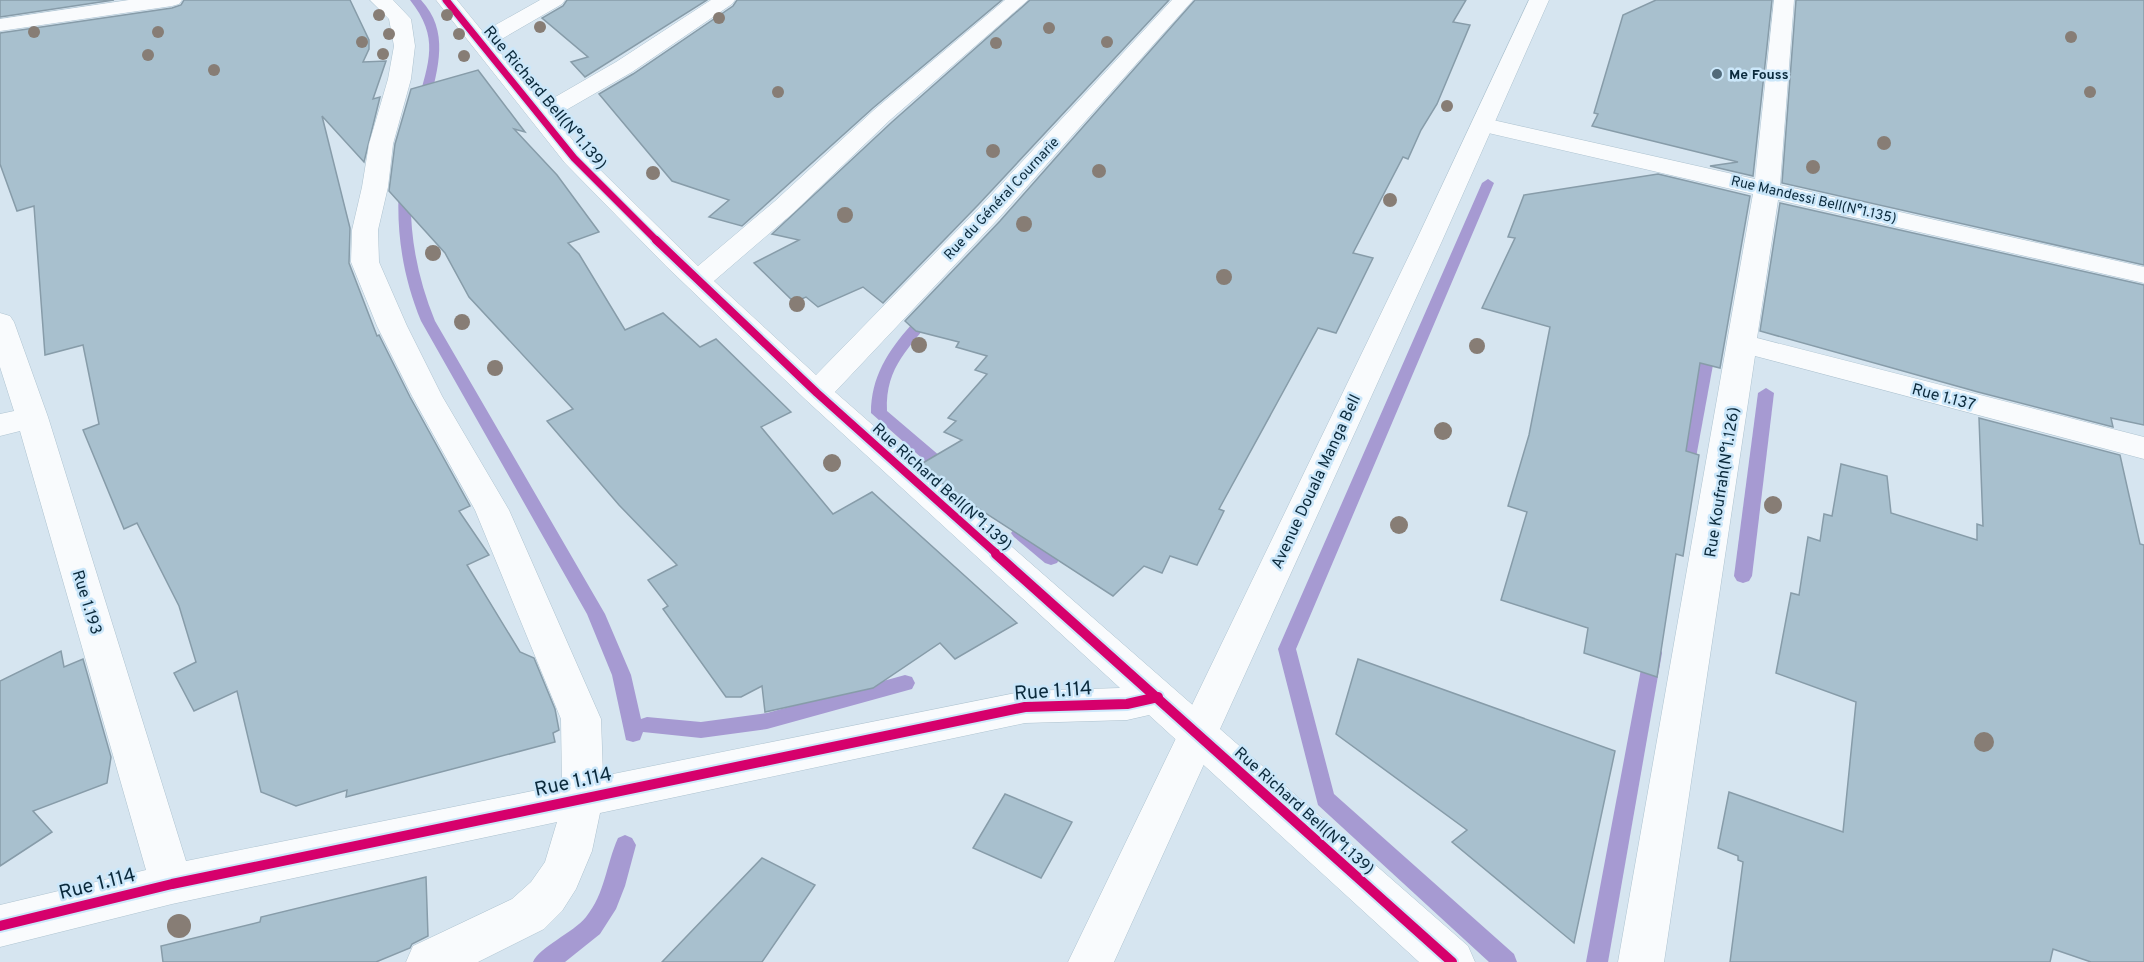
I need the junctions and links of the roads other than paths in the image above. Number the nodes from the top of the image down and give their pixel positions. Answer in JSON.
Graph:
{"nodes":[{"id":1,"x":172,"y":0,"type":"edge"},
{"id":2,"x":380,"y":0,"type":"edge"},
{"id":3,"x":446,"y":0,"type":"edge"},
{"id":4,"x":555,"y":0,"type":"edge"},
{"id":5,"x":725,"y":0,"type":"edge"},
{"id":6,"x":1018,"y":0,"type":"edge"},
{"id":7,"x":1183,"y":0,"type":"edge"},
{"id":8,"x":1539,"y":0,"type":"edge"},
{"id":9,"x":1784,"y":0,"type":"edge"},
{"id":10,"x":0,"y":25,"type":"edge"},
{"id":11,"x":480,"y":42,"type":"junction"},
{"id":12,"x":539,"y":116,"type":"junction"},
{"id":13,"x":1484,"y":125,"type":"junction"},
{"id":14,"x":1767,"y":189,"type":"junction"},
{"id":15,"x":2144,"y":275,"type":"edge"},
{"id":16,"x":698,"y":280,"type":"junction"},
{"id":17,"x":0,"y":322,"type":"edge"},
{"id":18,"x":1743,"y":344,"type":"junction"},
{"id":19,"x":817,"y":393,"type":"junction"},
{"id":20,"x":16,"y":421,"type":"edge"},
{"id":21,"x":2144,"y":448,"type":"edge"},
{"id":22,"x":1158,"y":697,"type":"junction"},
{"id":23,"x":1196,"y":731,"type":"junction"},
{"id":24,"x":583,"y":798,"type":"junction"},
{"id":25,"x":172,"y":884,"type":"junction"},
{"id":26,"x":0,"y":926,"type":"edge"},
{"id":27,"x":429,"y":962,"type":"edge"},
{"id":28,"x":1091,"y":962,"type":"edge"},
{"id":29,"x":1452,"y":962,"type":"edge"},
{"id":30,"x":1641,"y":962,"type":"edge"}],
"edges":[{"from":1,"to":10,"type":"street"},
{"from":2,"to":24,"type":"street"},
{"from":3,"to":11,"type":"street","name":"Rue Richard Bell(N°1.139)"},
{"from":4,"to":11,"type":"street"},
{"from":5,"to":12,"type":"street"},
{"from":6,"to":16,"type":"street"},
{"from":7,"to":19,"type":"street","name":"Rue du Général Cournarie"},
{"from":8,"to":13,"type":"street","name":"Avenue Douala Manga Bell"},
{"from":9,"to":14,"type":"street","name":"Rue Koufrah(N°1.126)"},
{"from":11,"to":12,"type":"street","name":"Rue Richard Bell(N°1.139)"},
{"from":12,"to":16,"type":"street","name":"Rue Richard Bell(N°1.139)"},
{"from":13,"to":14,"type":"street","name":"Rue Mandessi Bell(N°1.135)"},
{"from":13,"to":23,"type":"street","name":"Avenue Douala Manga Bell"},
{"from":14,"to":15,"type":"street","name":"Rue Mandessi Bell(N°1.135)"},
{"from":14,"to":18,"type":"street","name":"Rue Koufrah(N°1.126)"},
{"from":16,"to":19,"type":"street","name":"Rue Richard Bell(N°1.139)"},
{"from":17,"to":20,"type":"street","name":"Rue 1.193"},
{"from":18,"to":21,"type":"street","name":"Rue 1.137"},
{"from":18,"to":30,"type":"street","name":"Rue Koufrah(N°1.126)"},
{"from":19,"to":22,"type":"street","name":"Rue Richard Bell(N°1.139)"},
{"from":20,"to":25,"type":"street","name":"Rue 1.193"},
{"from":22,"to":23,"type":"street","name":"Rue Richard Bell(N°1.139)"},
{"from":22,"to":24,"type":"street","name":"Rue 1.114"},
{"from":23,"to":28,"type":"street","name":"Avenue Douala Manga Bell"},
{"from":23,"to":29,"type":"street","name":"Rue Richard Bell(N°1.139)"},
{"from":24,"to":25,"type":"street","name":"Rue 1.114"},
{"from":24,"to":27,"type":"street"},
{"from":25,"to":26,"type":"street","name":"Rue 1.114"}]}
